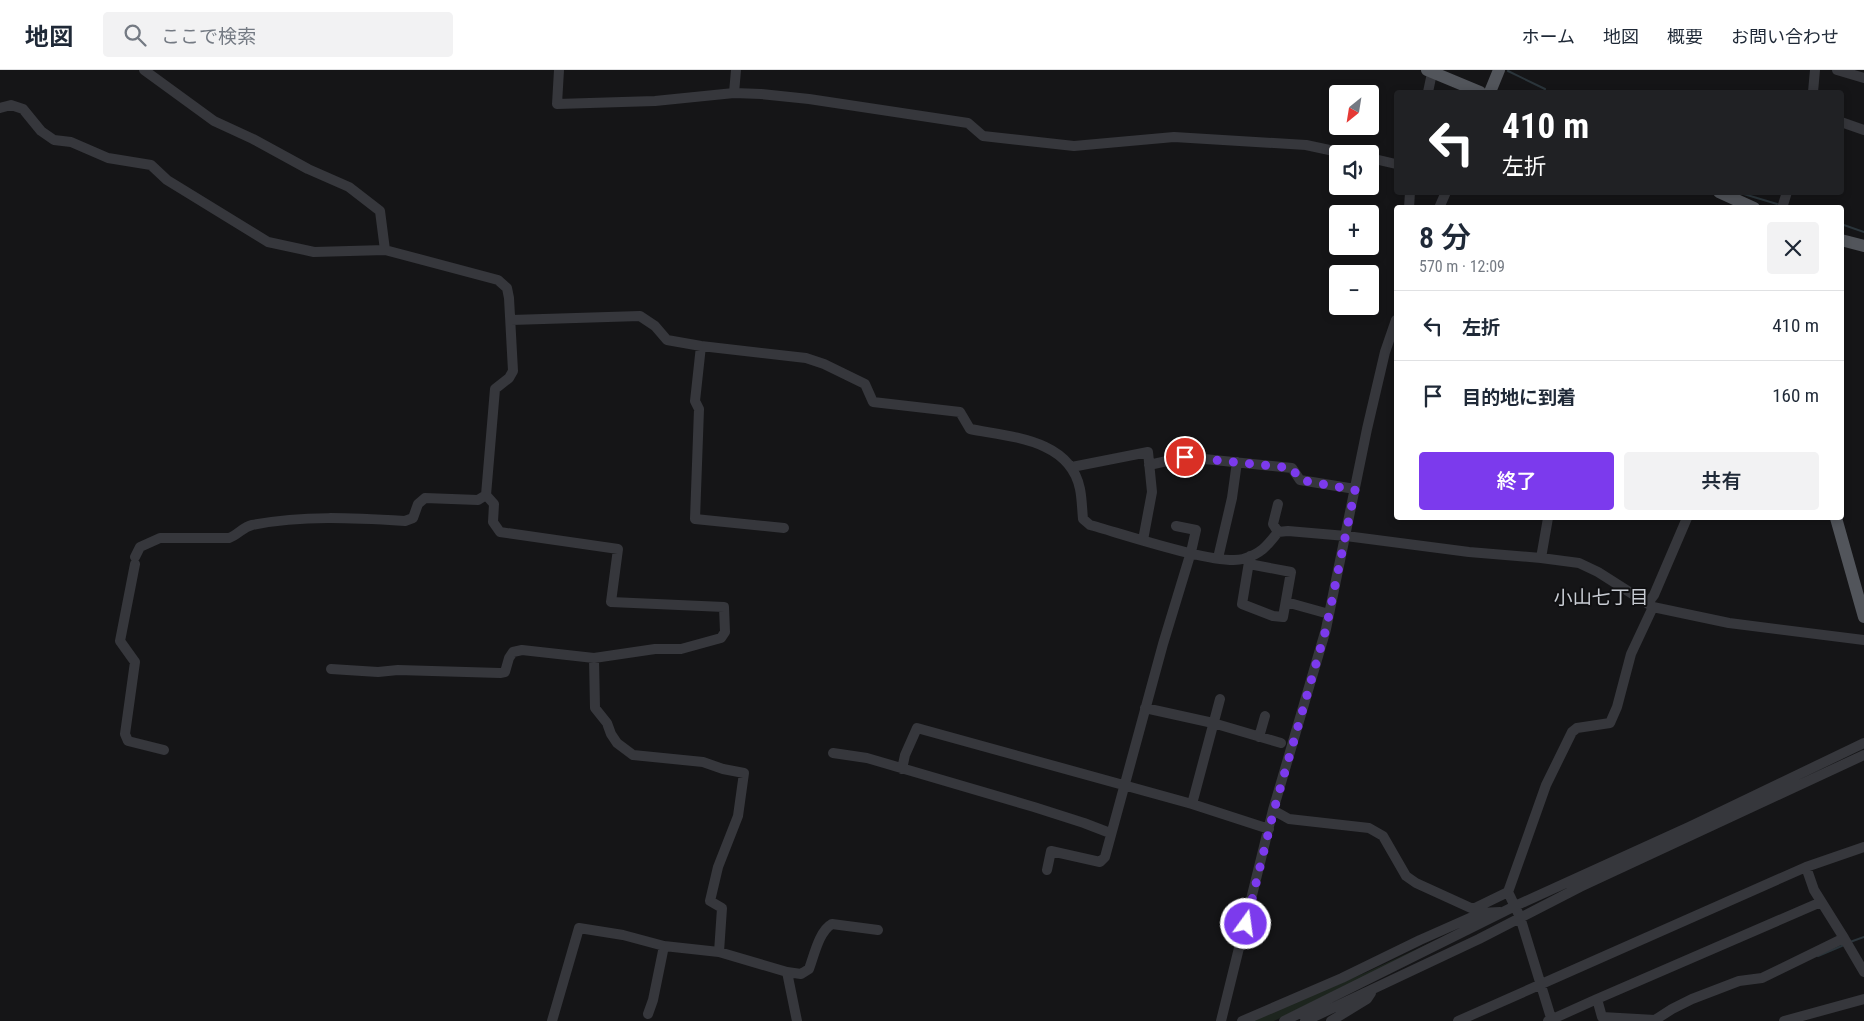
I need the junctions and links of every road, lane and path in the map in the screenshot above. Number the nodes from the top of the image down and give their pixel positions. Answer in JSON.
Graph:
{"nodes":[{"id":1,"x":144,"y":70,"type":"edge"},
{"id":2,"x":560,"y":70,"type":"edge"},
{"id":3,"x":736,"y":70,"type":"edge"},
{"id":4,"x":1499,"y":70,"type":"edge"},
{"id":5,"x":1815,"y":70,"type":"edge"},
{"id":6,"x":1837,"y":70,"type":"edge"},
{"id":7,"x":1430,"y":71,"type":"edge"},
{"id":8,"x":1864,"y":78,"type":"edge"},
{"id":9,"x":1428,"y":90,"type":"edge"},
{"id":10,"x":1475,"y":90,"type":"edge"},
{"id":11,"x":1491,"y":90,"type":"edge"},
{"id":12,"x":1813,"y":90,"type":"edge"},
{"id":13,"x":734,"y":93,"type":"junction"},
{"id":14,"x":0,"y":108,"type":"edge"},
{"id":15,"x":1844,"y":123,"type":"edge"},
{"id":16,"x":1864,"y":130,"type":"edge"},
{"id":17,"x":1329,"y":150,"type":"edge"},
{"id":18,"x":1379,"y":160,"type":"edge"},
{"id":19,"x":1394,"y":164,"type":"edge"},
{"id":20,"x":1726,"y":195,"type":"edge"},
{"id":21,"x":1747,"y":205,"type":"edge"},
{"id":22,"x":1844,"y":241,"type":"edge"},
{"id":23,"x":1864,"y":246,"type":"edge"},
{"id":24,"x":385,"y":250,"type":"junction"},
{"id":25,"x":511,"y":320,"type":"junction"},
{"id":26,"x":1394,"y":326,"type":"edge"},
{"id":27,"x":701,"y":346,"type":"junction"},
{"id":28,"x":1237,"y":462,"type":"junction"},
{"id":29,"x":1150,"y":465,"type":"junction"},
{"id":30,"x":1072,"y":467,"type":"junction"},
{"id":31,"x":1355,"y":490,"type":"junction"},
{"id":32,"x":486,"y":495,"type":"junction"},
{"id":33,"x":1278,"y":504,"type":"dead end"},
{"id":34,"x":1548,"y":520,"type":"edge"},
{"id":35,"x":1686,"y":520,"type":"edge"},
{"id":36,"x":1837,"y":520,"type":"edge"},
{"id":37,"x":1176,"y":526,"type":"dead end"},
{"id":38,"x":784,"y":528,"type":"dead end"},
{"id":39,"x":1278,"y":532,"type":"junction"},
{"id":40,"x":1346,"y":536,"type":"junction"},
{"id":41,"x":1143,"y":540,"type":"junction"},
{"id":42,"x":1191,"y":552,"type":"junction"},
{"id":43,"x":1218,"y":558,"type":"junction"},
{"id":44,"x":1541,"y":558,"type":"junction"},
{"id":45,"x":1250,"y":560,"type":"junction"},
{"id":46,"x":1286,"y":602,"type":"junction"},
{"id":47,"x":1650,"y":605,"type":"junction"},
{"id":48,"x":1329,"y":614,"type":"junction"},
{"id":49,"x":1864,"y":617,"type":"edge"},
{"id":50,"x":1864,"y":640,"type":"edge"},
{"id":51,"x":594,"y":658,"type":"junction"},
{"id":52,"x":331,"y":669,"type":"dead end"},
{"id":53,"x":1220,"y":699,"type":"dead end"},
{"id":54,"x":1145,"y":708,"type":"junction"},
{"id":55,"x":1265,"y":716,"type":"dead end"},
{"id":56,"x":1213,"y":724,"type":"junction"},
{"id":57,"x":1259,"y":737,"type":"junction"},
{"id":58,"x":1281,"y":743,"type":"dead end"},
{"id":59,"x":1864,"y":744,"type":"edge"},
{"id":60,"x":164,"y":750,"type":"dead end"},
{"id":61,"x":833,"y":753,"type":"dead end"},
{"id":62,"x":1864,"y":755,"type":"edge"},
{"id":63,"x":902,"y":769,"type":"junction"},
{"id":64,"x":1124,"y":785,"type":"junction"},
{"id":65,"x":1192,"y":804,"type":"junction"},
{"id":66,"x":1274,"y":810,"type":"junction"},
{"id":67,"x":1269,"y":829,"type":"junction"},
{"id":68,"x":1110,"y":833,"type":"junction"},
{"id":69,"x":1864,"y":848,"type":"edge"},
{"id":70,"x":1806,"y":867,"type":"junction"},
{"id":71,"x":1047,"y":870,"type":"dead end"},
{"id":72,"x":1508,"y":892,"type":"junction"},
{"id":73,"x":1821,"y":902,"type":"junction"},
{"id":74,"x":1515,"y":906,"type":"junction"},
{"id":75,"x":1503,"y":912,"type":"junction"},
{"id":76,"x":1520,"y":917,"type":"junction"},
{"id":77,"x":878,"y":930,"type":"dead end"},
{"id":78,"x":1846,"y":942,"type":"junction"},
{"id":79,"x":664,"y":946,"type":"junction"},
{"id":80,"x":719,"y":952,"type":"junction"},
{"id":81,"x":1860,"y":958,"type":"edge"},
{"id":82,"x":787,"y":972,"type":"junction"},
{"id":83,"x":1864,"y":972,"type":"edge"},
{"id":84,"x":1541,"y":983,"type":"junction"},
{"id":85,"x":1372,"y":990,"type":"junction"},
{"id":86,"x":1597,"y":999,"type":"junction"},
{"id":87,"x":1864,"y":999,"type":"edge"},
{"id":88,"x":648,"y":1014,"type":"dead end"},
{"id":89,"x":1601,"y":1019,"type":"edge"},
{"id":90,"x":1551,"y":1020,"type":"edge"},
{"id":91,"x":552,"y":1021,"type":"edge"},
{"id":92,"x":797,"y":1021,"type":"edge"},
{"id":93,"x":1221,"y":1021,"type":"edge"},
{"id":94,"x":1242,"y":1021,"type":"edge"},
{"id":95,"x":1284,"y":1021,"type":"edge"},
{"id":96,"x":1305,"y":1021,"type":"edge"},
{"id":97,"x":1331,"y":1021,"type":"edge"},
{"id":98,"x":1458,"y":1021,"type":"edge"},
{"id":99,"x":1784,"y":1021,"type":"edge"}],
"edges":[{"from":1,"to":24,"type":"street"},
{"from":2,"to":13,"type":"street"},
{"from":3,"to":13,"type":"street"},
{"from":4,"to":11,"type":"main road"},
{"from":5,"to":12,"type":"street"},
{"from":6,"to":8,"type":"street"},
{"from":7,"to":9,"type":"street"},
{"from":7,"to":10,"type":"main road"},
{"from":13,"to":17,"type":"street"},
{"from":14,"to":24,"type":"street"},
{"from":15,"to":16,"type":"street"},
{"from":18,"to":19,"type":"street"},
{"from":20,"to":21,"type":"main road"},
{"from":22,"to":23,"type":"main road"},
{"from":24,"to":25,"type":"street"},
{"from":25,"to":27,"type":"street"},
{"from":25,"to":32,"type":"street"},
{"from":26,"to":31,"type":"street"},
{"from":27,"to":30,"type":"street"},
{"from":27,"to":38,"type":"street"},
{"from":28,"to":29,"type":"street"},
{"from":28,"to":31,"type":"street"},
{"from":28,"to":43,"type":"street"},
{"from":29,"to":30,"type":"street"},
{"from":29,"to":41,"type":"street"},
{"from":30,"to":41,"type":"street"},
{"from":31,"to":40,"type":"street"},
{"from":32,"to":51,"type":"street"},
{"from":32,"to":60,"type":"street"},
{"from":33,"to":39,"type":"street"},
{"from":34,"to":44,"type":"street"},
{"from":35,"to":47,"type":"street"},
{"from":36,"to":49,"type":"main road"},
{"from":37,"to":42,"type":"street"},
{"from":39,"to":40,"type":"street"},
{"from":39,"to":45,"type":"street"},
{"from":40,"to":44,"type":"street"},
{"from":40,"to":48,"type":"street"},
{"from":41,"to":42,"type":"street"},
{"from":42,"to":43,"type":"street"},
{"from":42,"to":54,"type":"street"},
{"from":43,"to":45,"type":"street"},
{"from":44,"to":47,"type":"street"},
{"from":45,"to":46,"type":"street"},
{"from":45,"to":46,"type":"street"},
{"from":46,"to":48,"type":"street"},
{"from":47,"to":50,"type":"street"},
{"from":47,"to":72,"type":"street"},
{"from":48,"to":66,"type":"street"},
{"from":51,"to":52,"type":"street"},
{"from":51,"to":80,"type":"street"},
{"from":53,"to":56,"type":"street"},
{"from":54,"to":56,"type":"street"},
{"from":54,"to":64,"type":"street"},
{"from":55,"to":57,"type":"street"},
{"from":56,"to":57,"type":"street"},
{"from":56,"to":65,"type":"street"},
{"from":57,"to":58,"type":"street"},
{"from":59,"to":74,"type":"street"},
{"from":61,"to":63,"type":"street"},
{"from":62,"to":76,"type":"street"},
{"from":63,"to":64,"type":"street"},
{"from":63,"to":68,"type":"street"},
{"from":64,"to":65,"type":"street"},
{"from":64,"to":68,"type":"street"},
{"from":65,"to":67,"type":"street"},
{"from":66,"to":67,"type":"street"},
{"from":66,"to":72,"type":"street"},
{"from":67,"to":93,"type":"street"},
{"from":68,"to":71,"type":"street"},
{"from":69,"to":70,"type":"street"},
{"from":70,"to":73,"type":"street"},
{"from":70,"to":84,"type":"street"},
{"from":72,"to":74,"type":"street"},
{"from":73,"to":78,"type":"street"},
{"from":73,"to":86,"type":"street"},
{"from":74,"to":75,"type":"street"},
{"from":74,"to":76,"type":"street"},
{"from":75,"to":94,"type":"street"},
{"from":75,"to":95,"type":"street"},
{"from":76,"to":84,"type":"street"},
{"from":76,"to":85,"type":"street"},
{"from":77,"to":82,"type":"street"},
{"from":78,"to":81,"type":"street"},
{"from":78,"to":89,"type":"street"},
{"from":79,"to":80,"type":"street"},
{"from":79,"to":88,"type":"street"},
{"from":79,"to":91,"type":"street"},
{"from":80,"to":82,"type":"street"},
{"from":81,"to":83,"type":"street"},
{"from":82,"to":92,"type":"street"},
{"from":84,"to":90,"type":"street"},
{"from":84,"to":98,"type":"street"},
{"from":85,"to":96,"type":"street"},
{"from":85,"to":97,"type":"street"},
{"from":86,"to":89,"type":"street"},
{"from":86,"to":90,"type":"street"},
{"from":87,"to":99,"type":"street"}]}
